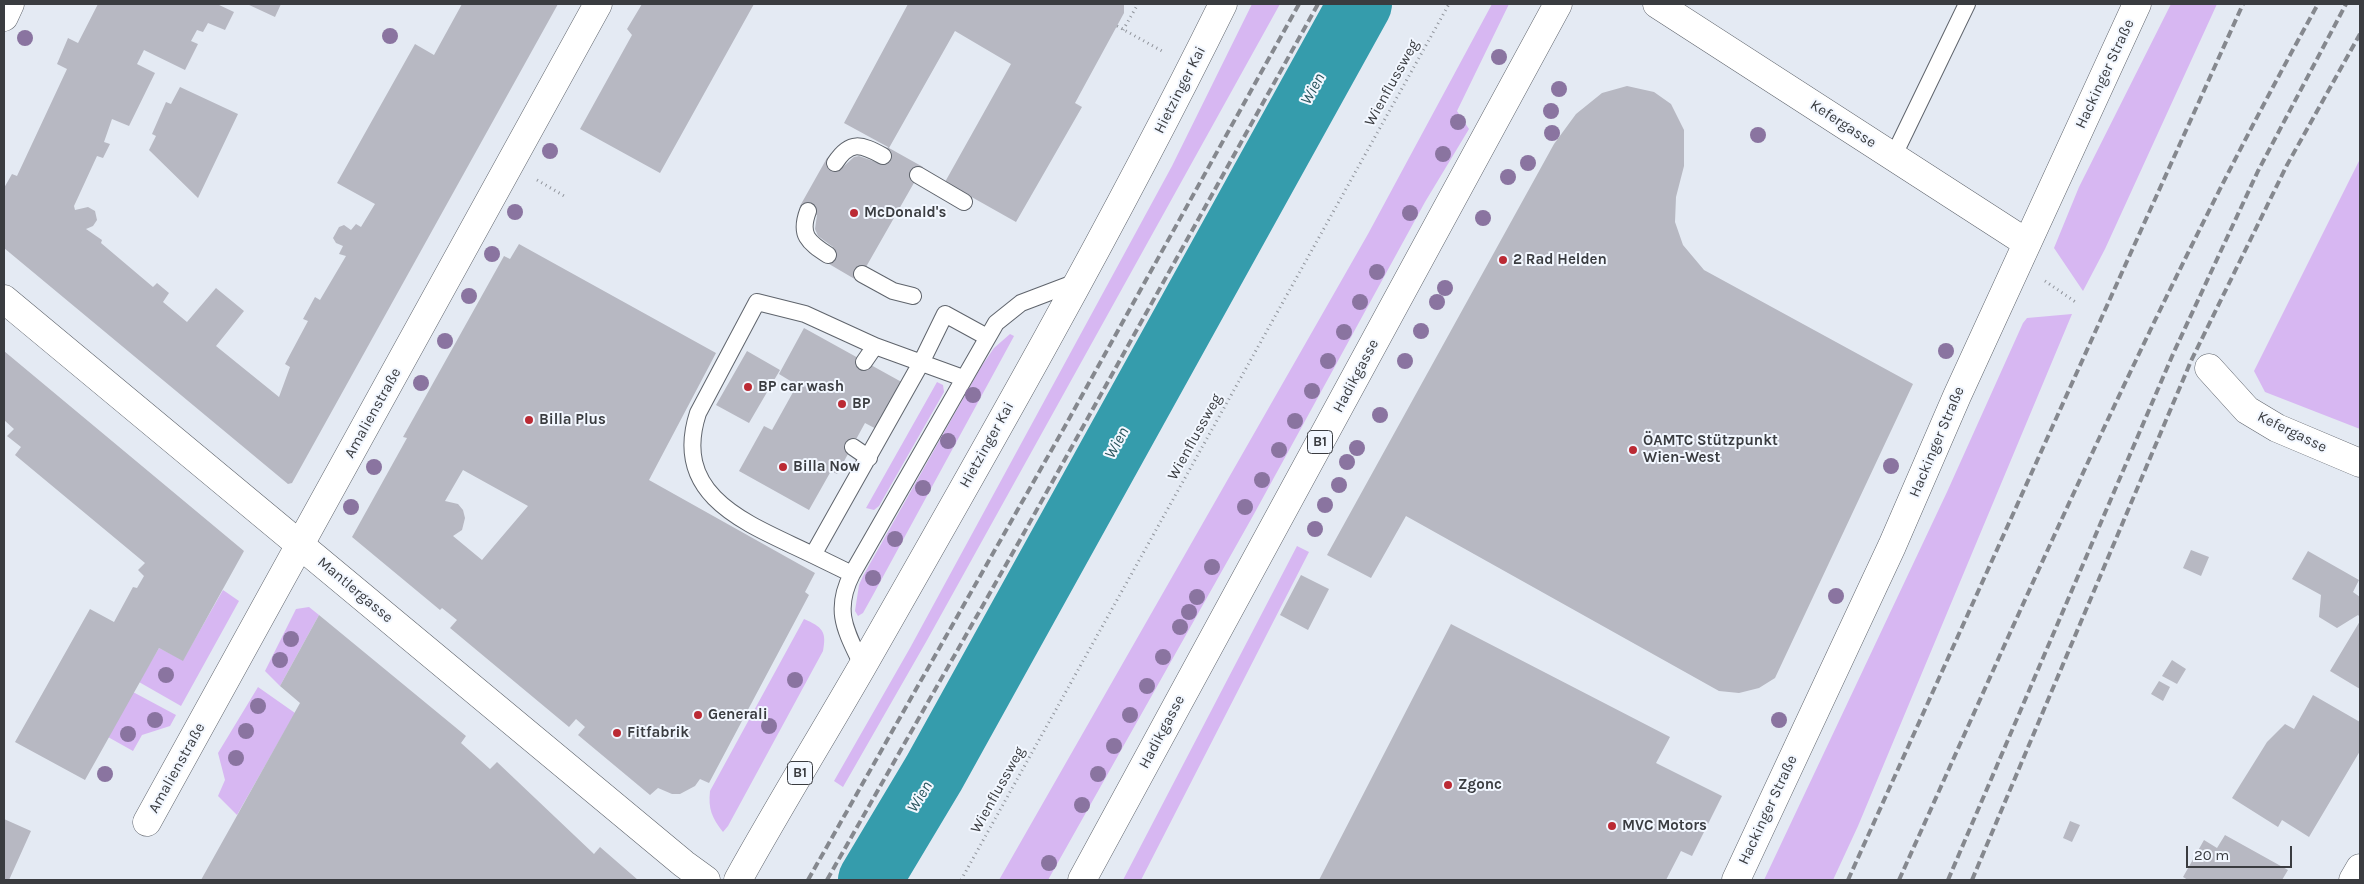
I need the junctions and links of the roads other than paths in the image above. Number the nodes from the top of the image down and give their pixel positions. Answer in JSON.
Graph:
{"nodes":[{"id":1,"x":10,"y":4,"type":"edge"},
{"id":2,"x":598,"y":4,"type":"edge"},
{"id":3,"x":1223,"y":4,"type":"edge"},
{"id":4,"x":1558,"y":4,"type":"edge"},
{"id":5,"x":1656,"y":4,"type":"edge"},
{"id":6,"x":1967,"y":4,"type":"edge"},
{"id":7,"x":2137,"y":4,"type":"edge"},
{"id":8,"x":4,"y":17,"type":"edge"},
{"id":9,"x":883,"y":156,"type":"dead end"},
{"id":10,"x":1893,"y":157,"type":"junction"},
{"id":11,"x":835,"y":163,"type":"dead end"},
{"id":12,"x":918,"y":175,"type":"dead end"},
{"id":13,"x":964,"y":202,"type":"dead end"},
{"id":14,"x":808,"y":211,"type":"dead end"},
{"id":15,"x":2022,"y":254,"type":"junction"},
{"id":16,"x":828,"y":255,"type":"dead end"},
{"id":17,"x":862,"y":274,"type":"dead end"},
{"id":18,"x":1079,"y":281,"type":"junction"},
{"id":19,"x":913,"y":296,"type":"dead end"},
{"id":20,"x":4,"y":299,"type":"edge"},
{"id":21,"x":987,"y":337,"type":"junction"},
{"id":22,"x":875,"y":346,"type":"junction"},
{"id":23,"x":864,"y":362,"type":"dead end"},
{"id":24,"x":921,"y":363,"type":"junction"},
{"id":25,"x":2209,"y":368,"type":"dead end"},
{"id":26,"x":963,"y":378,"type":"junction"},
{"id":27,"x":853,"y":446,"type":"dead end"},
{"id":28,"x":869,"y":458,"type":"junction"},
{"id":29,"x":2360,"y":464,"type":"edge"},
{"id":30,"x":301,"y":545,"type":"junction"},
{"id":31,"x":813,"y":555,"type":"junction"},
{"id":32,"x":852,"y":574,"type":"junction"},
{"id":33,"x":862,"y":665,"type":"junction"},
{"id":34,"x":147,"y":822,"type":"dead end"},
{"id":35,"x":2360,"y":868,"type":"edge"},
{"id":36,"x":706,"y":880,"type":"edge"},
{"id":37,"x":738,"y":880,"type":"edge"},
{"id":38,"x":1082,"y":880,"type":"edge"},
{"id":39,"x":1736,"y":880,"type":"edge"},
{"id":40,"x":2353,"y":880,"type":"edge"}],
"edges":[{"from":1,"to":8,"type":"street"},
{"from":2,"to":30,"type":"street","name":"Amalienstraße"},
{"from":3,"to":18,"type":"street","name":"Hietzinger Kai","number":"B1"},
{"from":4,"to":38,"type":"street","name":"Hadikgasse","number":"B1"},
{"from":5,"to":10,"type":"street","name":"Kefergasse"},
{"from":6,"to":10,"type":"lane"},
{"from":7,"to":15,"type":"street","name":"Hackinger Straße"},
{"from":9,"to":11,"type":"lane"},
{"from":10,"to":15,"type":"street","name":"Kefergasse"},
{"from":12,"to":13,"type":"lane"},
{"from":14,"to":16,"type":"lane"},
{"from":15,"to":39,"type":"street","name":"Hackinger Straße"},
{"from":17,"to":19,"type":"lane"},
{"from":18,"to":21,"type":"lane"},
{"from":18,"to":33,"type":"street","name":"Hietzinger Kai","number":"B1"},
{"from":20,"to":30,"type":"street","name":"Mantlergasse"},
{"from":21,"to":24,"type":"lane"},
{"from":21,"to":26,"type":"lane"},
{"from":22,"to":23,"type":"lane"},
{"from":22,"to":24,"type":"lane"},
{"from":22,"to":31,"type":"lane"},
{"from":24,"to":26,"type":"lane"},
{"from":24,"to":28,"type":"lane"},
{"from":25,"to":29,"type":"street","name":"Kefergasse"},
{"from":26,"to":32,"type":"lane"},
{"from":27,"to":28,"type":"lane"},
{"from":28,"to":31,"type":"lane"},
{"from":30,"to":34,"type":"street","name":"Amalienstraße"},
{"from":30,"to":36,"type":"street","name":"Mantlergasse"},
{"from":31,"to":32,"type":"lane"},
{"from":32,"to":33,"type":"lane"},
{"from":33,"to":37,"type":"street","name":"Hietzinger Kai","number":"B1"},
{"from":35,"to":40,"type":"street"}]}
